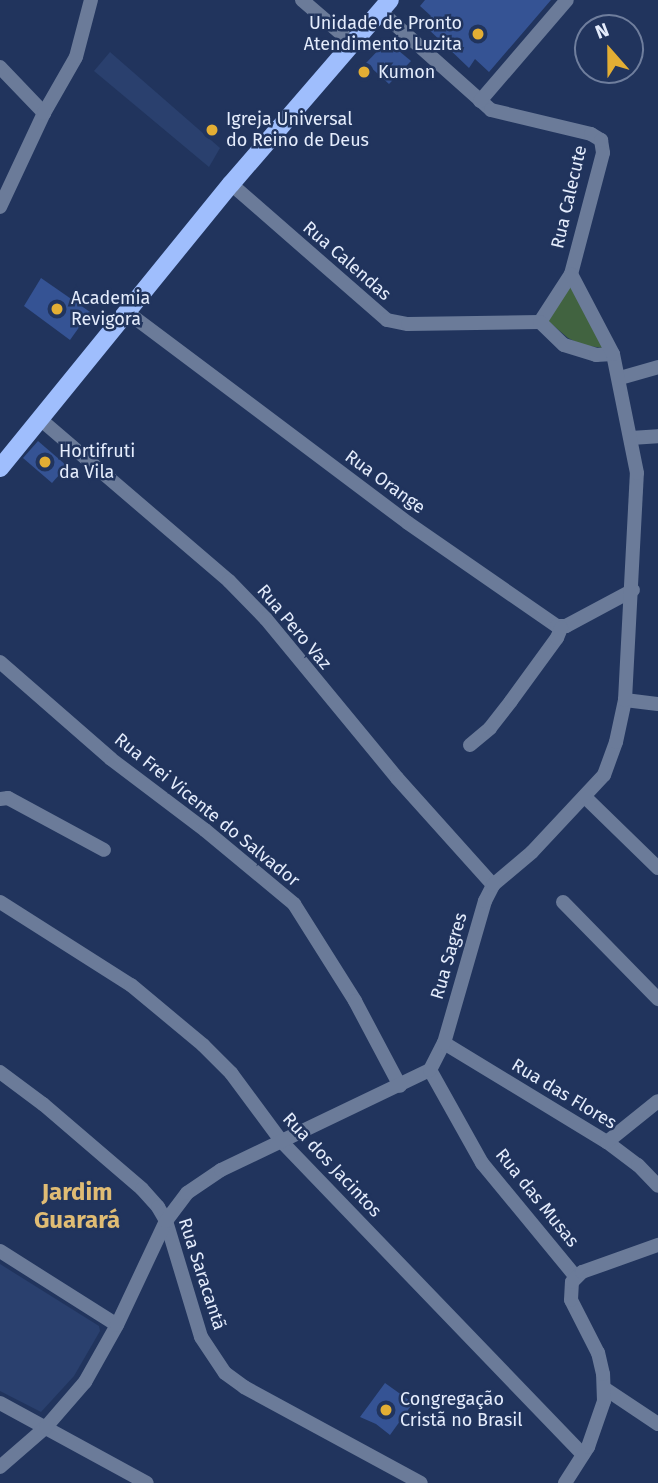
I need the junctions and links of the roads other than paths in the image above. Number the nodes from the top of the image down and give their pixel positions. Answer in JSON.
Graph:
{"nodes":[{"id":1,"x":91,"y":0,"type":"edge"},
{"id":2,"x":302,"y":0,"type":"edge"},
{"id":3,"x":566,"y":0,"type":"edge"},
{"id":4,"x":385,"y":6,"type":"edge"},
{"id":5,"x":352,"y":43,"type":"junction"},
{"id":6,"x":0,"y":67,"type":"edge"},
{"id":7,"x":481,"y":101,"type":"junction"},
{"id":8,"x":44,"y":113,"type":"junction"},
{"id":9,"x":231,"y":184,"type":"junction"},
{"id":10,"x":0,"y":206,"type":"edge"},
{"id":11,"x":570,"y":274,"type":"junction"},
{"id":12,"x":127,"y":312,"type":"junction"},
{"id":13,"x":540,"y":322,"type":"junction"},
{"id":14,"x":613,"y":354,"type":"junction"},
{"id":15,"x":658,"y":367,"type":"edge"},
{"id":16,"x":620,"y":378,"type":"junction"},
{"id":17,"x":40,"y":419,"type":"junction"},
{"id":18,"x":658,"y":436,"type":"edge"},
{"id":19,"x":631,"y":438,"type":"junction"},
{"id":20,"x":0,"y":468,"type":"edge"},
{"id":21,"x":633,"y":590,"type":"junction"},
{"id":22,"x":561,"y":628,"type":"junction"},
{"id":23,"x":0,"y":662,"type":"edge"},
{"id":24,"x":625,"y":700,"type":"junction"},
{"id":25,"x":658,"y":704,"type":"edge"},
{"id":26,"x":470,"y":745,"type":"dead end"},
{"id":27,"x":585,"y":797,"type":"junction"},
{"id":28,"x":0,"y":799,"type":"edge"},
{"id":29,"x":104,"y":850,"type":"dead end"},
{"id":30,"x":658,"y":867,"type":"edge"},
{"id":31,"x":493,"y":885,"type":"junction"},
{"id":32,"x":0,"y":902,"type":"edge"},
{"id":33,"x":563,"y":902,"type":"dead end"},
{"id":34,"x":658,"y":999,"type":"edge"},
{"id":35,"x":444,"y":1043,"type":"junction"},
{"id":36,"x":429,"y":1070,"type":"junction"},
{"id":37,"x":0,"y":1072,"type":"edge"},
{"id":38,"x":400,"y":1086,"type":"junction"},
{"id":39,"x":658,"y":1101,"type":"edge"},
{"id":40,"x":282,"y":1142,"type":"junction"},
{"id":41,"x":607,"y":1142,"type":"junction"},
{"id":42,"x":658,"y":1186,"type":"edge"},
{"id":43,"x":166,"y":1220,"type":"junction"},
{"id":44,"x":658,"y":1245,"type":"edge"},
{"id":45,"x":0,"y":1251,"type":"edge"},
{"id":46,"x":576,"y":1277,"type":"junction"},
{"id":47,"x":117,"y":1325,"type":"junction"},
{"id":48,"x":604,"y":1388,"type":"junction"},
{"id":49,"x":0,"y":1403,"type":"edge"},
{"id":50,"x":658,"y":1424,"type":"edge"},
{"id":51,"x":46,"y":1427,"type":"junction"},
{"id":52,"x":583,"y":1455,"type":"junction"},
{"id":53,"x":0,"y":1467,"type":"edge"},
{"id":54,"x":147,"y":1483,"type":"edge"},
{"id":55,"x":421,"y":1483,"type":"edge"},
{"id":56,"x":565,"y":1483,"type":"edge"}],
"edges":[{"from":1,"to":8,"type":"street"},
{"from":2,"to":5,"type":"street"},
{"from":3,"to":7,"type":"street"},
{"from":4,"to":5,"type":"main road"},
{"from":4,"to":7,"type":"street","name":"Rua Calecute"},
{"from":5,"to":9,"type":"main road"},
{"from":6,"to":8,"type":"street"},
{"from":7,"to":11,"type":"street","name":"Rua Calecute"},
{"from":8,"to":10,"type":"street"},
{"from":9,"to":12,"type":"main road"},
{"from":9,"to":13,"type":"street","name":"Rua Calendas"},
{"from":11,"to":13,"type":"street"},
{"from":11,"to":14,"type":"street","name":"Rua Sagres"},
{"from":12,"to":17,"type":"main road"},
{"from":12,"to":22,"type":"street","name":"Rua Orange"},
{"from":13,"to":14,"type":"street"},
{"from":14,"to":16,"type":"street","name":"Rua Sagres"},
{"from":15,"to":16,"type":"street"},
{"from":16,"to":19,"type":"street","name":"Rua Sagres"},
{"from":17,"to":20,"type":"main road"},
{"from":17,"to":31,"type":"street","name":"Rua Pero Vaz"},
{"from":18,"to":19,"type":"street"},
{"from":19,"to":21,"type":"street","name":"Rua Sagres"},
{"from":21,"to":22,"type":"street"},
{"from":21,"to":24,"type":"street","name":"Rua Sagres"},
{"from":22,"to":26,"type":"street"},
{"from":23,"to":38,"type":"street","name":"Rua Frei Vicente do Salvador"},
{"from":24,"to":25,"type":"street"},
{"from":24,"to":27,"type":"street","name":"Rua Sagres"},
{"from":27,"to":30,"type":"street"},
{"from":27,"to":31,"type":"street","name":"Rua Sagres"},
{"from":28,"to":29,"type":"street"},
{"from":31,"to":35,"type":"street","name":"Rua Sagres"},
{"from":32,"to":40,"type":"street","name":"Rua dos Jacintos"},
{"from":33,"to":34,"type":"street"},
{"from":35,"to":36,"type":"street","name":"Rua Sagres"},
{"from":35,"to":41,"type":"street","name":"Rua das Flores"},
{"from":36,"to":38,"type":"street"},
{"from":36,"to":46,"type":"street","name":"Rua das Musas"},
{"from":37,"to":43,"type":"street","name":"Rua Saracantã"},
{"from":38,"to":40,"type":"street"},
{"from":39,"to":41,"type":"street"},
{"from":40,"to":43,"type":"street"},
{"from":40,"to":52,"type":"street","name":"Rua dos Jacintos"},
{"from":41,"to":42,"type":"street","name":"Rua das Flores"},
{"from":43,"to":47,"type":"street"},
{"from":43,"to":55,"type":"street","name":"Rua Saracantã"},
{"from":44,"to":46,"type":"street"},
{"from":45,"to":47,"type":"street"},
{"from":46,"to":48,"type":"street"},
{"from":47,"to":51,"type":"street"},
{"from":48,"to":50,"type":"street"},
{"from":48,"to":52,"type":"street"},
{"from":49,"to":51,"type":"street"},
{"from":51,"to":53,"type":"street"},
{"from":51,"to":54,"type":"street"},
{"from":52,"to":56,"type":"street"}]}
